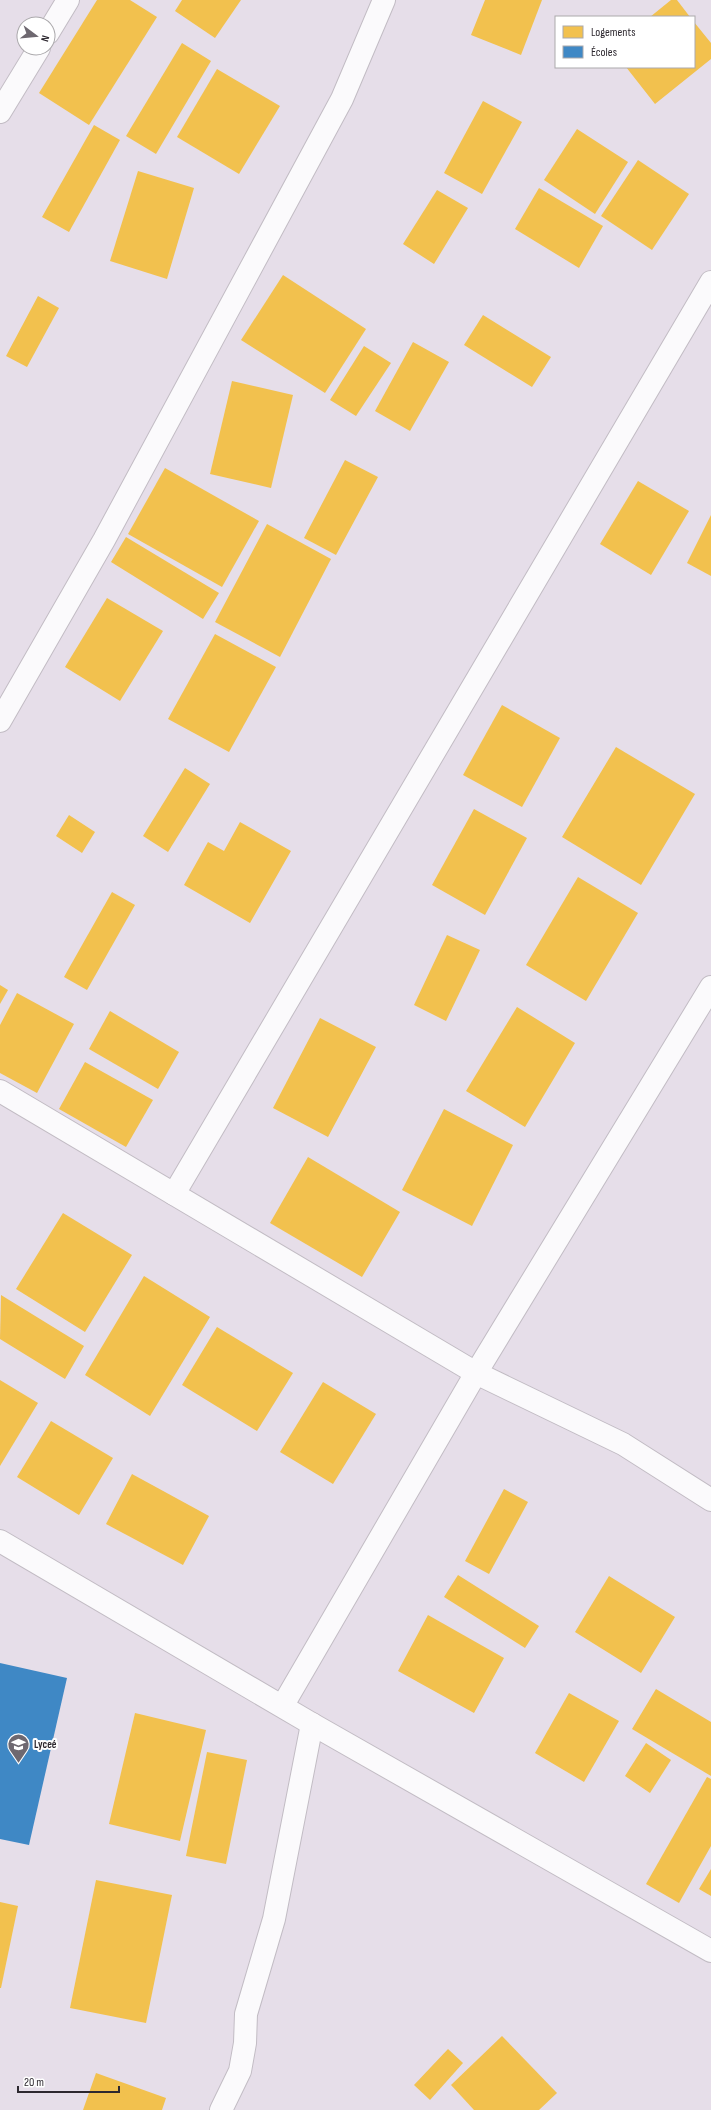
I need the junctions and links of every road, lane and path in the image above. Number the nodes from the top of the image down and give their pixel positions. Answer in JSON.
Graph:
{"nodes":[{"id":1,"x":68,"y":0,"type":"edge"},
{"id":2,"x":384,"y":0,"type":"edge"},
{"id":3,"x":56,"y":20,"type":"edge"},
{"id":4,"x":34,"y":56,"type":"edge"},
{"id":5,"x":0,"y":112,"type":"edge"},
{"id":6,"x":711,"y":282,"type":"edge"},
{"id":7,"x":0,"y":721,"type":"edge"},
{"id":8,"x":711,"y":987,"type":"edge"},
{"id":9,"x":0,"y":1091,"type":"edge"},
{"id":10,"x":174,"y":1194,"type":"junction"},
{"id":11,"x":476,"y":1373,"type":"junction"},
{"id":12,"x":711,"y":1500,"type":"edge"},
{"id":13,"x":0,"y":1541,"type":"edge"},
{"id":14,"x":283,"y":1705,"type":"junction"},
{"id":15,"x":312,"y":1724,"type":"junction"},
{"id":16,"x":711,"y":1951,"type":"edge"},
{"id":17,"x":221,"y":2110,"type":"edge"}],
"edges":[{"from":1,"to":3,"type":"street"},
{"from":2,"to":7,"type":"street"},
{"from":4,"to":5,"type":"street"},
{"from":6,"to":10,"type":"street"},
{"from":8,"to":11,"type":"street"},
{"from":9,"to":10,"type":"street"},
{"from":10,"to":11,"type":"street"},
{"from":11,"to":12,"type":"street"},
{"from":11,"to":14,"type":"street"},
{"from":13,"to":14,"type":"street"},
{"from":14,"to":15,"type":"street"},
{"from":15,"to":16,"type":"street"},
{"from":15,"to":17,"type":"street"}]}
